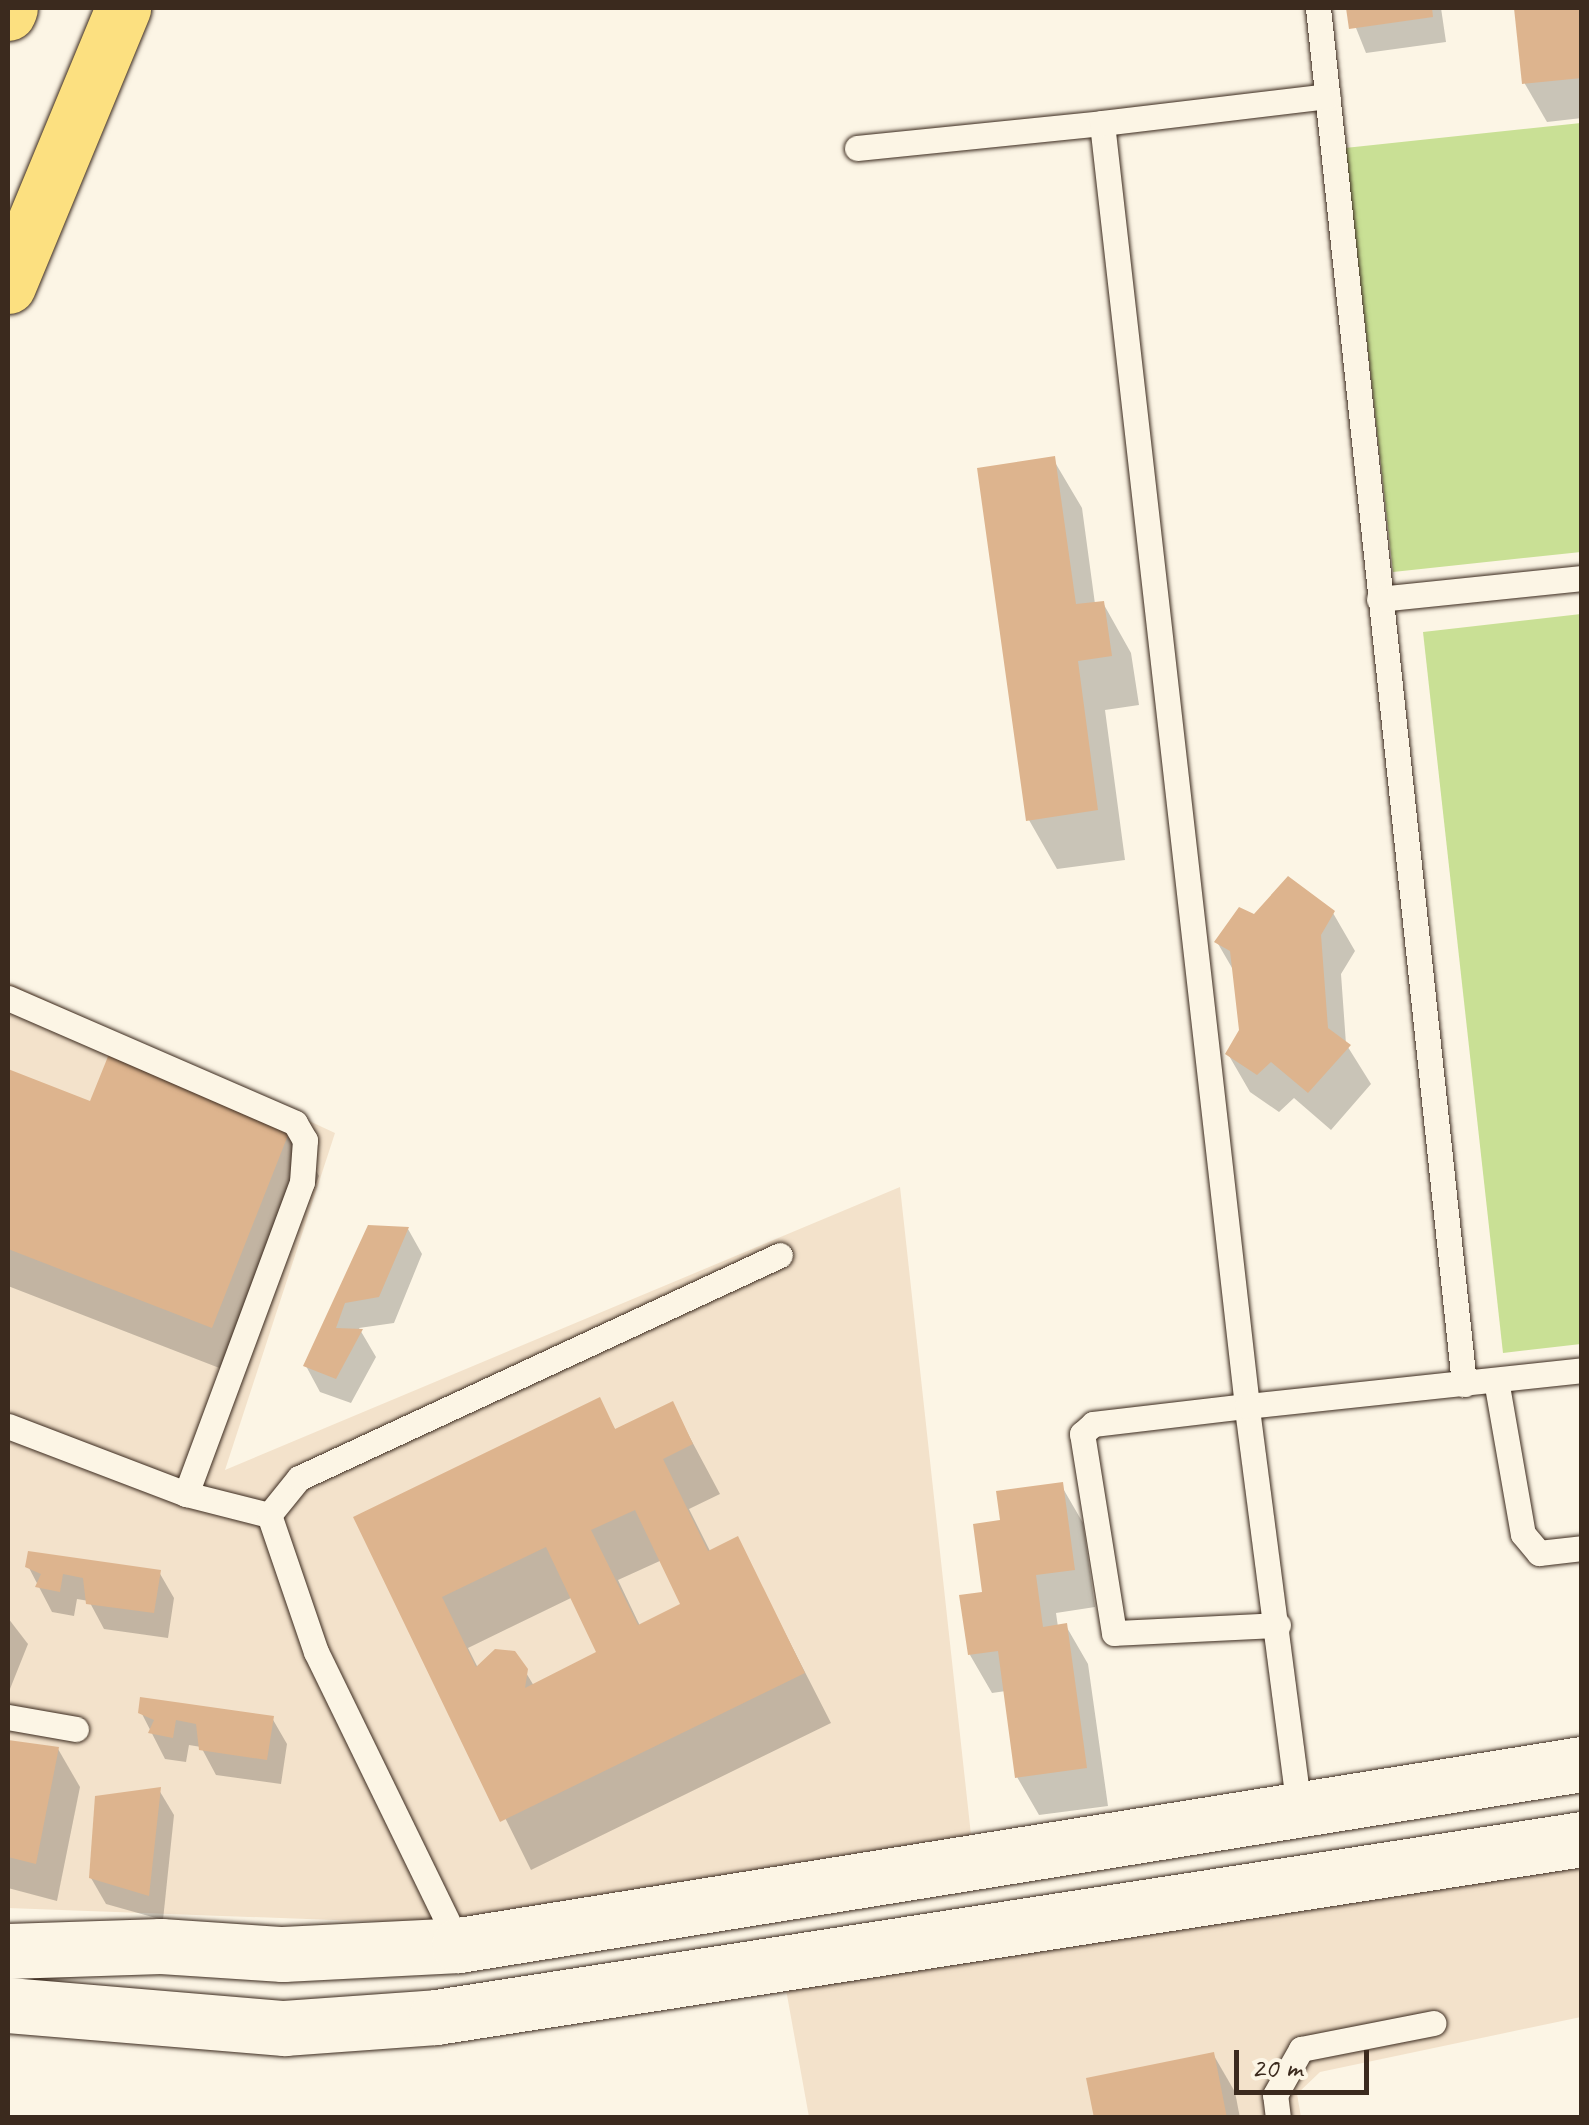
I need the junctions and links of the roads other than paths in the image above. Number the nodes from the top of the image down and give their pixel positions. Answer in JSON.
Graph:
{"nodes":[{"id":1,"x":122,"y":8,"type":"edge"},
{"id":2,"x":1318,"y":8,"type":"edge"},
{"id":3,"x":1327,"y":96,"type":"junction"},
{"id":4,"x":1102,"y":123,"type":"junction"},
{"id":5,"x":857,"y":148,"type":"dead end"},
{"id":6,"x":8,"y":286,"type":"edge"},
{"id":7,"x":1582,"y":578,"type":"edge"},
{"id":8,"x":1379,"y":598,"type":"junction"},
{"id":9,"x":8,"y":998,"type":"edge"},
{"id":10,"x":780,"y":1255,"type":"dead end"},
{"id":11,"x":1582,"y":1370,"type":"edge"},
{"id":12,"x":1496,"y":1380,"type":"junction"},
{"id":13,"x":1464,"y":1384,"type":"junction"},
{"id":14,"x":1247,"y":1406,"type":"junction"},
{"id":15,"x":8,"y":1426,"type":"edge"},
{"id":16,"x":186,"y":1494,"type":"junction"},
{"id":17,"x":270,"y":1515,"type":"junction"},
{"id":18,"x":1582,"y":1548,"type":"edge"},
{"id":19,"x":1278,"y":1625,"type":"junction"},
{"id":20,"x":8,"y":1717,"type":"edge"},
{"id":21,"x":76,"y":1729,"type":"dead end"},
{"id":22,"x":1582,"y":1764,"type":"edge"},
{"id":23,"x":1299,"y":1809,"type":"junction"},
{"id":24,"x":1582,"y":1839,"type":"edge"},
{"id":25,"x":671,"y":1910,"type":"junction"},
{"id":26,"x":459,"y":1945,"type":"junction"},
{"id":27,"x":8,"y":1951,"type":"edge"},
{"id":28,"x":681,"y":1984,"type":"junction"},
{"id":29,"x":8,"y":2005,"type":"edge"},
{"id":30,"x":1433,"y":2023,"type":"dead end"},
{"id":31,"x":1278,"y":2118,"type":"edge"}],
"edges":[{"from":1,"to":6,"type":"main road"},
{"from":2,"to":3,"type":"lane"},
{"from":3,"to":4,"type":"lane"},
{"from":3,"to":8,"type":"lane"},
{"from":4,"to":5,"type":"lane"},
{"from":4,"to":14,"type":"lane"},
{"from":7,"to":8,"type":"lane"},
{"from":8,"to":13,"type":"lane"},
{"from":9,"to":16,"type":"lane"},
{"from":10,"to":17,"type":"lane"},
{"from":11,"to":12,"type":"lane"},
{"from":12,"to":13,"type":"lane"},
{"from":12,"to":18,"type":"lane"},
{"from":13,"to":14,"type":"lane"},
{"from":14,"to":19,"type":"lane"},
{"from":14,"to":19,"type":"lane"},
{"from":15,"to":16,"type":"lane"},
{"from":16,"to":17,"type":"lane"},
{"from":17,"to":26,"type":"lane"},
{"from":19,"to":23,"type":"lane"},
{"from":20,"to":21,"type":"lane"},
{"from":22,"to":23,"type":"street"},
{"from":23,"to":25,"type":"street"},
{"from":24,"to":28,"type":"street"},
{"from":25,"to":26,"type":"street"},
{"from":25,"to":28,"type":"street"},
{"from":26,"to":27,"type":"street"},
{"from":28,"to":29,"type":"street"},
{"from":30,"to":31,"type":"lane"}]}
